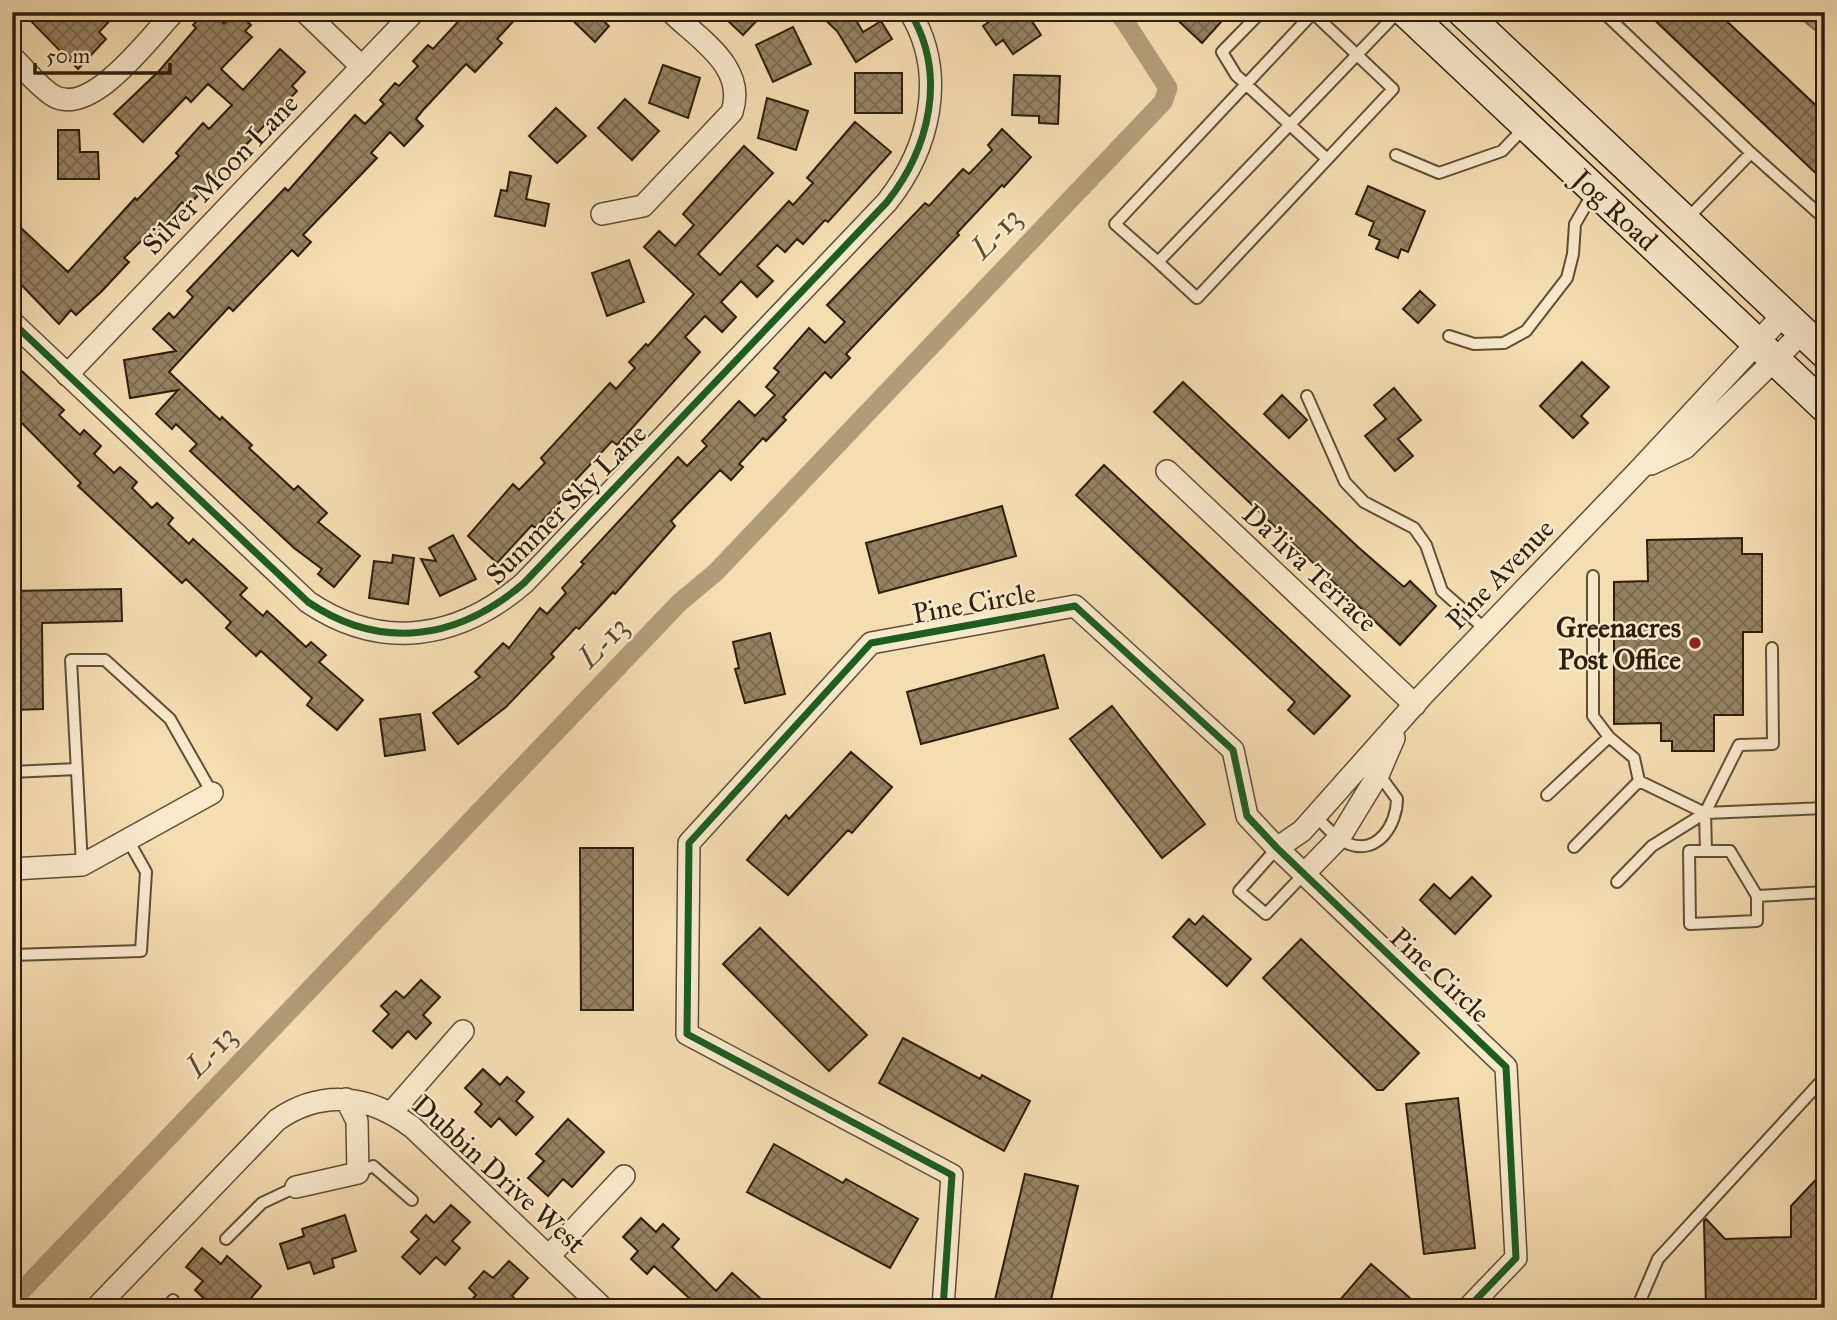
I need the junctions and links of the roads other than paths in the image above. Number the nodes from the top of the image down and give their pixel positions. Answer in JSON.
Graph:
{"nodes":[{"id":1,"x":174,"y":12,"type":"edge"},
{"id":2,"x":305,"y":12,"type":"edge"},
{"id":3,"x":414,"y":12,"type":"edge"},
{"id":4,"x":671,"y":12,"type":"edge"},
{"id":5,"x":910,"y":12,"type":"edge"},
{"id":6,"x":1261,"y":12,"type":"edge"},
{"id":7,"x":1398,"y":12,"type":"edge"},
{"id":8,"x":1406,"y":12,"type":"edge"},
{"id":9,"x":1463,"y":12,"type":"edge"},
{"id":10,"x":1603,"y":12,"type":"edge"},
{"id":11,"x":1358,"y":54,"type":"junction"},
{"id":12,"x":12,"y":57,"type":"edge"},
{"id":13,"x":362,"y":67,"type":"junction"},
{"id":14,"x":1246,"y":85,"type":"junction"},
{"id":15,"x":1289,"y":125,"type":"junction"},
{"id":16,"x":1526,"y":126,"type":"junction"},
{"id":17,"x":1751,"y":153,"type":"junction"},
{"id":18,"x":1396,"y":155,"type":"dead end"},
{"id":19,"x":1327,"y":159,"type":"junction"},
{"id":20,"x":1595,"y":191,"type":"junction"},
{"id":21,"x":602,"y":214,"type":"dead end"},
{"id":22,"x":1825,"y":219,"type":"edge"},
{"id":23,"x":1685,"y":221,"type":"junction"},
{"id":24,"x":1158,"y":261,"type":"junction"},
{"id":25,"x":12,"y":323,"type":"edge"},
{"id":26,"x":1793,"y":323,"type":"junction"},
{"id":27,"x":1449,"y":336,"type":"dead end"},
{"id":28,"x":1767,"y":353,"type":"junction"},
{"id":29,"x":1825,"y":353,"type":"edge"},
{"id":30,"x":67,"y":375,"type":"junction"},
{"id":31,"x":1307,"y":396,"type":"dead end"},
{"id":32,"x":1825,"y":407,"type":"edge"},
{"id":33,"x":1167,"y":471,"type":"dead end"},
{"id":34,"x":1593,"y":576,"type":"dead end"},
{"id":35,"x":1485,"y":629,"type":"junction"},
{"id":36,"x":1772,"y":648,"type":"dead end"},
{"id":37,"x":1409,"y":712,"type":"junction"},
{"id":38,"x":1609,"y":737,"type":"junction"},
{"id":39,"x":1374,"y":765,"type":"junction"},
{"id":40,"x":77,"y":769,"type":"junction"},
{"id":41,"x":12,"y":772,"type":"edge"},
{"id":42,"x":1639,"y":781,"type":"junction"},
{"id":43,"x":212,"y":793,"type":"joint"},
{"id":44,"x":1547,"y":795,"type":"dead end"},
{"id":45,"x":1825,"y":807,"type":"edge"},
{"id":46,"x":1705,"y":813,"type":"junction"},
{"id":47,"x":1315,"y":816,"type":"junction"},
{"id":48,"x":1340,"y":837,"type":"junction"},
{"id":49,"x":128,"y":839,"type":"junction"},
{"id":50,"x":1574,"y":847,"type":"dead end"},
{"id":51,"x":1277,"y":848,"type":"junction"},
{"id":52,"x":1706,"y":851,"type":"junction"},
{"id":53,"x":82,"y":864,"type":"junction"},
{"id":54,"x":12,"y":869,"type":"edge"},
{"id":55,"x":1303,"y":875,"type":"junction"},
{"id":56,"x":1617,"y":882,"type":"dead end"},
{"id":57,"x":1825,"y":892,"type":"edge"},
{"id":58,"x":1757,"y":896,"type":"junction"},
{"id":59,"x":12,"y":955,"type":"edge"},
{"id":60,"x":463,"y":1031,"type":"dead end"},
{"id":61,"x":1825,"y":1077,"type":"edge"},
{"id":62,"x":346,"y":1099,"type":"junction"},
{"id":63,"x":392,"y":1112,"type":"junction"},
{"id":64,"x":358,"y":1172,"type":"junction"},
{"id":65,"x":624,"y":1176,"type":"dead end"},
{"id":66,"x":296,"y":1187,"type":"joint"},
{"id":67,"x":412,"y":1200,"type":"dead end"},
{"id":68,"x":226,"y":1239,"type":"dead end"},
{"id":69,"x":549,"y":1256,"type":"junction"},
{"id":70,"x":96,"y":1308,"type":"edge"},
{"id":71,"x":603,"y":1308,"type":"edge"},
{"id":72,"x":943,"y":1308,"type":"edge"},
{"id":73,"x":1468,"y":1308,"type":"edge"},
{"id":74,"x":1637,"y":1308,"type":"edge"}],
"edges":[{"from":1,"to":12,"type":"street"},
{"from":2,"to":13,"type":"street"},
{"from":3,"to":13,"type":"street","name":"Silver Moon Lane"},
{"from":4,"to":21,"type":"street"},
{"from":5,"to":30,"type":"street","name":"Summer Sky Lane"},
{"from":6,"to":14,"type":"lane"},
{"from":7,"to":11,"type":"lane"},
{"from":8,"to":16,"type":"main road","name":"Jog Road"},
{"from":9,"to":23,"type":"main road","name":"Jog Road"},
{"from":10,"to":17,"type":"lane"},
{"from":11,"to":14,"type":"lane"},
{"from":11,"to":15,"type":"lane"},
{"from":11,"to":19,"type":"lane"},
{"from":13,"to":30,"type":"street","name":"Silver Moon Lane"},
{"from":14,"to":15,"type":"lane"},
{"from":14,"to":24,"type":"lane"},
{"from":15,"to":19,"type":"lane"},
{"from":15,"to":24,"type":"lane"},
{"from":16,"to":18,"type":"lane"},
{"from":16,"to":20,"type":"main road","name":"Jog Road"},
{"from":17,"to":22,"type":"lane"},
{"from":17,"to":23,"type":"lane"},
{"from":19,"to":24,"type":"lane"},
{"from":20,"to":27,"type":"lane"},
{"from":20,"to":28,"type":"main road","name":"Jog Road"},
{"from":23,"to":26,"type":"main road","name":"Jog Road"},
{"from":25,"to":30,"type":"street","name":"Summer Sky Lane"},
{"from":26,"to":28,"type":"street","name":"Pine Avenue"},
{"from":26,"to":29,"type":"main road","name":"Jog Road"},
{"from":28,"to":32,"type":"main road","name":"Jog Road"},
{"from":28,"to":35,"type":"street","name":"Pine Avenue"},
{"from":31,"to":35,"type":"lane"},
{"from":33,"to":37,"type":"street","name":"Da'liva Terrace"},
{"from":34,"to":38,"type":"lane"},
{"from":35,"to":37,"type":"street","name":"Pine Avenue"},
{"from":36,"to":46,"type":"lane"},
{"from":37,"to":39,"type":"street","name":"Pine Avenue"},
{"from":38,"to":42,"type":"lane"},
{"from":38,"to":44,"type":"lane"},
{"from":39,"to":47,"type":"street","name":"Pine Avenue"},
{"from":39,"to":48,"type":"street","name":"Pine Avenue"},
{"from":39,"to":48,"type":"lane"},
{"from":40,"to":41,"type":"lane"},
{"from":40,"to":43,"type":"lane"},
{"from":40,"to":53,"type":"lane"},
{"from":42,"to":46,"type":"lane"},
{"from":42,"to":50,"type":"lane"},
{"from":43,"to":49,"type":"street"},
{"from":45,"to":46,"type":"lane"},
{"from":46,"to":52,"type":"lane"},
{"from":46,"to":56,"type":"lane"},
{"from":47,"to":48,"type":"lane"},
{"from":47,"to":51,"type":"street","name":"Pine Avenue"},
{"from":48,"to":55,"type":"street","name":"Pine Avenue"},
{"from":49,"to":53,"type":"street"},
{"from":49,"to":59,"type":"lane"},
{"from":51,"to":55,"type":"street","name":"Pine Circle"},
{"from":51,"to":55,"type":"lane"},
{"from":51,"to":72,"type":"street","name":"Pine Circle"},
{"from":52,"to":58,"type":"lane"},
{"from":52,"to":58,"type":"lane"},
{"from":53,"to":54,"type":"street"},
{"from":55,"to":73,"type":"street","name":"Pine Circle"},
{"from":57,"to":58,"type":"lane"},
{"from":60,"to":63,"type":"street"},
{"from":61,"to":74,"type":"lane"},
{"from":62,"to":63,"type":"street","name":"Dubbin Drive West"},
{"from":62,"to":64,"type":"street"},
{"from":62,"to":70,"type":"street","name":"Dubbin Drive West"},
{"from":63,"to":69,"type":"street","name":"Dubbin Drive West"},
{"from":64,"to":66,"type":"street"},
{"from":64,"to":67,"type":"lane"},
{"from":65,"to":69,"type":"street"},
{"from":66,"to":68,"type":"lane"},
{"from":69,"to":71,"type":"street","name":"Dubbin Drive West"}]}
